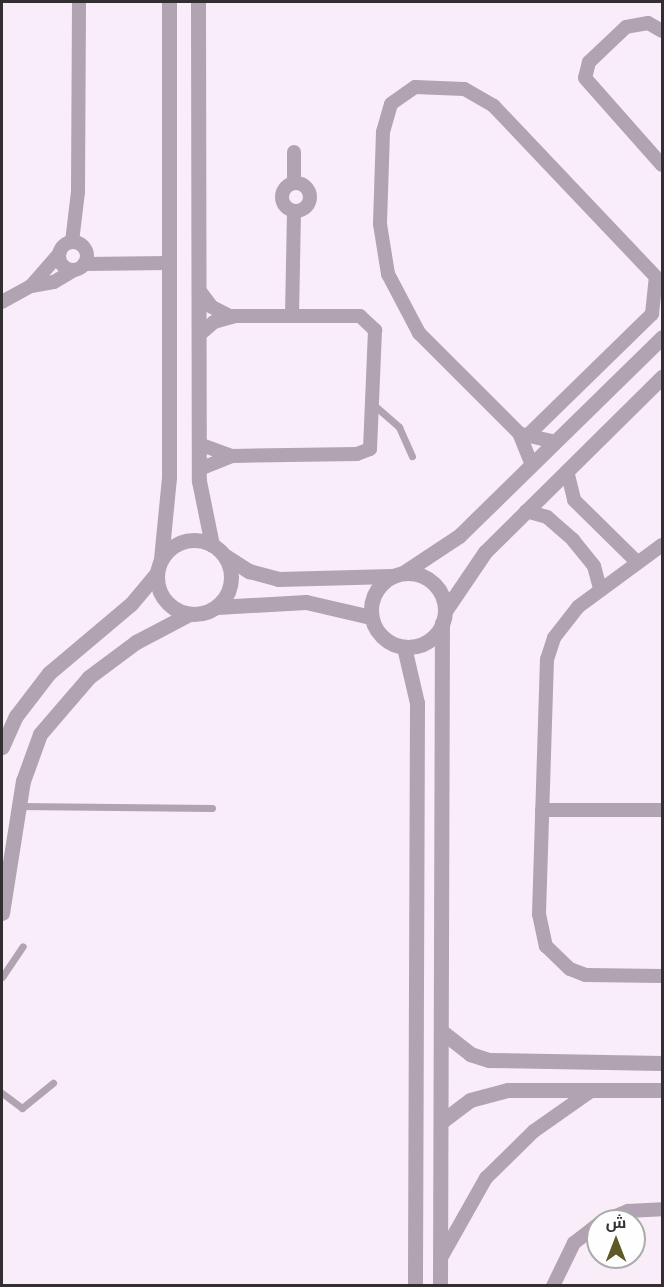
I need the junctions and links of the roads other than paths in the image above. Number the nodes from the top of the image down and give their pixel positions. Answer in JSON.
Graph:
{"nodes":[{"id":1,"x":79,"y":2,"type":"edge"},
{"id":2,"x":169,"y":2,"type":"edge"},
{"id":3,"x":198,"y":2,"type":"edge"},
{"id":4,"x":663,"y":31,"type":"edge"},
{"id":5,"x":294,"y":152,"type":"dead end"},
{"id":6,"x":663,"y":165,"type":"edge"},
{"id":7,"x":294,"y":183,"type":"junction"},
{"id":8,"x":294,"y":212,"type":"junction"},
{"id":9,"x":72,"y":242,"type":"junction"},
{"id":10,"x":59,"y":254,"type":"junction"},
{"id":11,"x":169,"y":263,"type":"junction"},
{"id":12,"x":79,"y":267,"type":"junction"},
{"id":13,"x":31,"y":286,"type":"junction"},
{"id":14,"x":199,"y":290,"type":"junction"},
{"id":15,"x":2,"y":302,"type":"edge"},
{"id":16,"x":292,"y":316,"type":"junction"},
{"id":17,"x":232,"y":317,"type":"junction"},
{"id":18,"x":199,"y":334,"type":"junction"},
{"id":19,"x":663,"y":337,"type":"edge"},
{"id":20,"x":663,"y":377,"type":"edge"},
{"id":21,"x":375,"y":406,"type":"junction"},
{"id":22,"x":523,"y":435,"type":"junction"},
{"id":23,"x":555,"y":442,"type":"junction"},
{"id":24,"x":199,"y":444,"type":"junction"},
{"id":25,"x":232,"y":456,"type":"junction"},
{"id":26,"x":412,"y":456,"type":"dead end"},
{"id":27,"x":532,"y":465,"type":"junction"},
{"id":28,"x":199,"y":469,"type":"junction"},
{"id":29,"x":567,"y":471,"type":"junction"},
{"id":30,"x":526,"y":512,"type":"junction"},
{"id":31,"x":663,"y":545,"type":"edge"},
{"id":32,"x":218,"y":549,"type":"junction"},
{"id":33,"x":637,"y":562,"type":"junction"},
{"id":34,"x":159,"y":566,"type":"junction"},
{"id":35,"x":397,"y":575,"type":"junction"},
{"id":36,"x":600,"y":589,"type":"junction"},
{"id":37,"x":217,"y":607,"type":"junction"},
{"id":38,"x":189,"y":615,"type":"junction"},
{"id":39,"x":371,"y":617,"type":"junction"},
{"id":40,"x":444,"y":617,"type":"junction"},
{"id":41,"x":404,"y":647,"type":"junction"},
{"id":42,"x":2,"y":747,"type":"edge"},
{"id":43,"x":19,"y":806,"type":"junction"},
{"id":44,"x":212,"y":807,"type":"dead end"},
{"id":45,"x":542,"y":810,"type":"junction"},
{"id":46,"x":663,"y":810,"type":"edge"},
{"id":47,"x":2,"y":912,"type":"edge"},
{"id":48,"x":23,"y":946,"type":"dead end"},
{"id":49,"x":663,"y":976,"type":"edge"},
{"id":50,"x":2,"y":977,"type":"edge"},
{"id":51,"x":441,"y":1031,"type":"junction"},
{"id":52,"x":663,"y":1063,"type":"edge"},
{"id":53,"x":53,"y":1083,"type":"dead end"},
{"id":54,"x":663,"y":1090,"type":"edge"},
{"id":55,"x":591,"y":1091,"type":"junction"},
{"id":56,"x":2,"y":1094,"type":"edge"},
{"id":57,"x":441,"y":1122,"type":"junction"},
{"id":58,"x":663,"y":1209,"type":"edge"},
{"id":59,"x":646,"y":1210,"type":"edge"},
{"id":60,"x":586,"y":1234,"type":"edge"},
{"id":61,"x":440,"y":1264,"type":"junction"},
{"id":62,"x":415,"y":1286,"type":"edge"},
{"id":63,"x":440,"y":1286,"type":"edge"},
{"id":64,"x":553,"y":1286,"type":"edge"}],
"edges":[{"from":1,"to":9,"type":"street"},
{"from":2,"to":11,"type":"street"},
{"from":3,"to":14,"type":"street"},
{"from":4,"to":6,"type":"street"},
{"from":5,"to":7,"type":"street"},
{"from":7,"to":8,"type":"street"},
{"from":7,"to":8,"type":"street"},
{"from":8,"to":16,"type":"street"},
{"from":9,"to":10,"type":"street"},
{"from":9,"to":12,"type":"street"},
{"from":10,"to":12,"type":"street"},
{"from":10,"to":13,"type":"street"},
{"from":11,"to":12,"type":"street"},
{"from":11,"to":34,"type":"street"},
{"from":12,"to":13,"type":"street"},
{"from":13,"to":15,"type":"street"},
{"from":14,"to":17,"type":"street"},
{"from":14,"to":18,"type":"street"},
{"from":16,"to":17,"type":"street"},
{"from":16,"to":21,"type":"street"},
{"from":17,"to":18,"type":"street"},
{"from":18,"to":24,"type":"street"},
{"from":19,"to":23,"type":"street"},
{"from":20,"to":29,"type":"street"},
{"from":21,"to":25,"type":"street"},
{"from":21,"to":26,"type":"lane"},
{"from":22,"to":22,"type":"street"},
{"from":22,"to":23,"type":"street"},
{"from":22,"to":27,"type":"street"},
{"from":23,"to":27,"type":"street"},
{"from":24,"to":25,"type":"street"},
{"from":24,"to":28,"type":"street"},
{"from":25,"to":28,"type":"street"},
{"from":27,"to":35,"type":"street"},
{"from":28,"to":32,"type":"street"},
{"from":29,"to":30,"type":"street"},
{"from":29,"to":33,"type":"street"},
{"from":30,"to":36,"type":"street"},
{"from":30,"to":40,"type":"street"},
{"from":31,"to":33,"type":"street"},
{"from":32,"to":34,"type":"street"},
{"from":32,"to":35,"type":"street"},
{"from":32,"to":37,"type":"street"},
{"from":33,"to":36,"type":"street"},
{"from":34,"to":38,"type":"street"},
{"from":34,"to":42,"type":"street"},
{"from":35,"to":39,"type":"street"},
{"from":35,"to":40,"type":"street"},
{"from":36,"to":45,"type":"street"},
{"from":37,"to":38,"type":"street"},
{"from":37,"to":39,"type":"street"},
{"from":38,"to":43,"type":"street"},
{"from":39,"to":41,"type":"street"},
{"from":40,"to":41,"type":"street"},
{"from":40,"to":51,"type":"street"},
{"from":41,"to":62,"type":"street"},
{"from":43,"to":44,"type":"lane"},
{"from":43,"to":47,"type":"street"},
{"from":45,"to":46,"type":"street"},
{"from":45,"to":49,"type":"street"},
{"from":48,"to":50,"type":"lane"},
{"from":51,"to":52,"type":"street"},
{"from":51,"to":57,"type":"street"},
{"from":53,"to":56,"type":"lane"},
{"from":54,"to":55,"type":"street"},
{"from":55,"to":57,"type":"street"},
{"from":55,"to":61,"type":"street"},
{"from":57,"to":61,"type":"street"},
{"from":58,"to":59,"type":"street"},
{"from":60,"to":64,"type":"street"},
{"from":61,"to":63,"type":"street"}]}
